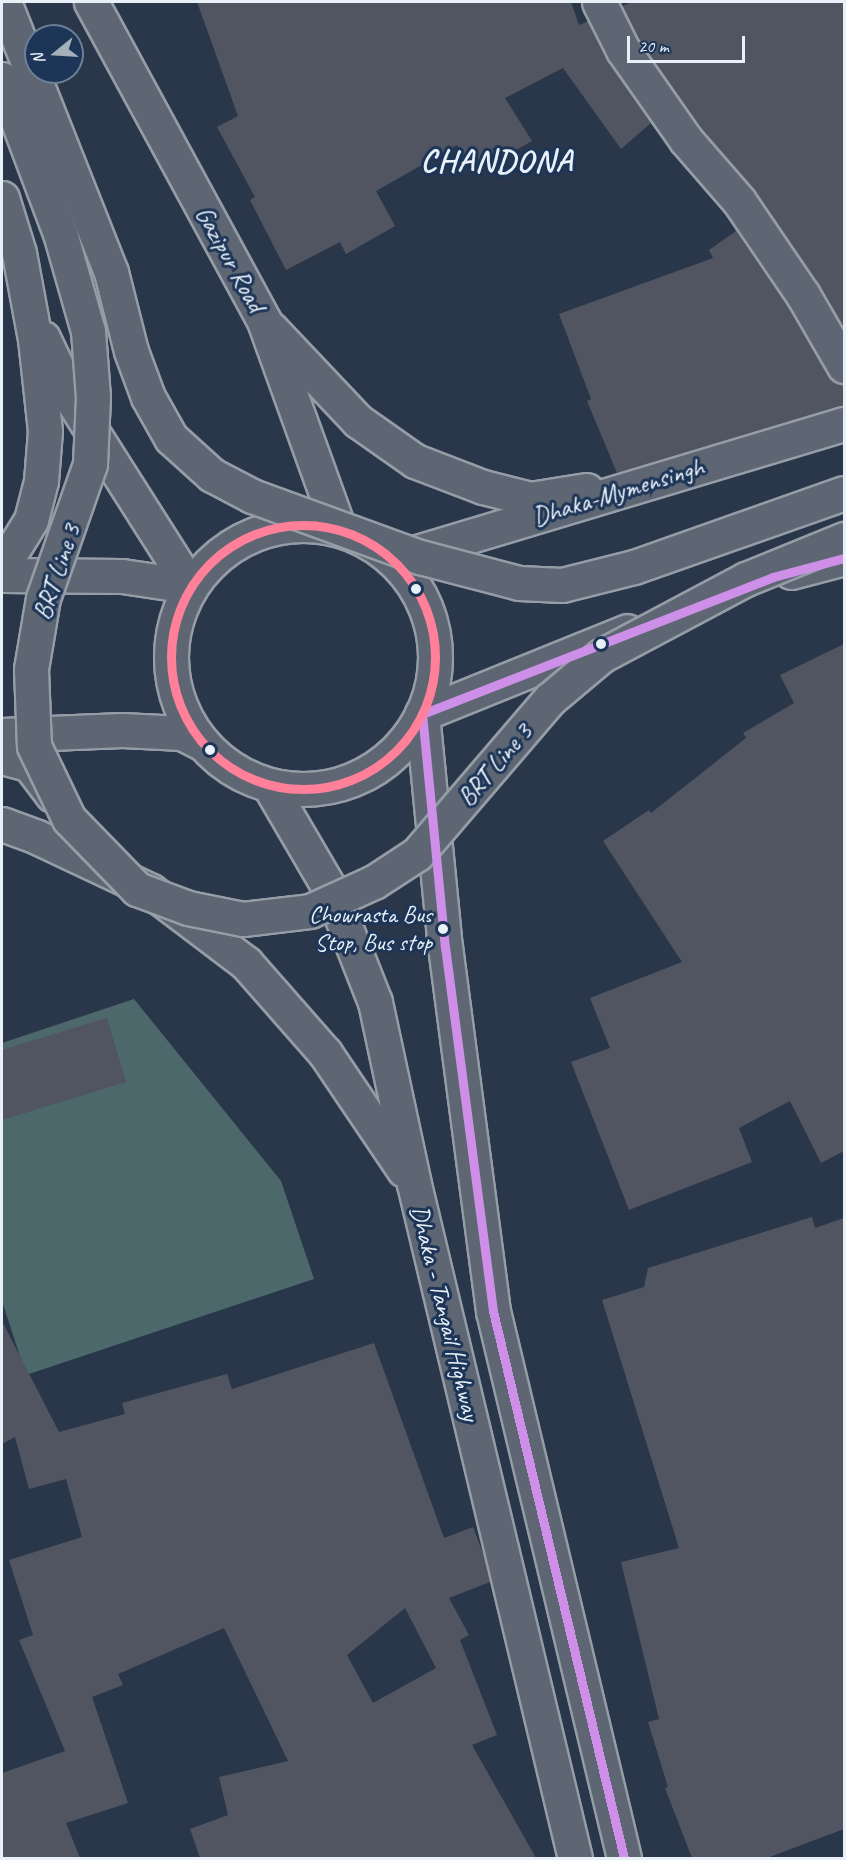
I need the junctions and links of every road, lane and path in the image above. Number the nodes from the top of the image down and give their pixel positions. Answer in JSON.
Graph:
{"nodes":[{"id":1,"x":4,"y":2,"type":"edge"},
{"id":2,"x":91,"y":2,"type":"edge"},
{"id":3,"x":599,"y":2,"type":"edge"},
{"id":4,"x":2,"y":79,"type":"edge"},
{"id":5,"x":2,"y":198,"type":"edge"},
{"id":6,"x":30,"y":311,"type":"junction"},
{"id":7,"x":264,"y":321,"type":"junction"},
{"id":8,"x":844,"y":366,"type":"edge"},
{"id":9,"x":844,"y":424,"type":"edge"},
{"id":10,"x":674,"y":476,"type":"junction"},
{"id":11,"x":844,"y":494,"type":"edge"},
{"id":12,"x":339,"y":529,"type":"junction"},
{"id":13,"x":844,"y":539,"type":"edge"},
{"id":14,"x":844,"y":558,"type":"edge"},
{"id":15,"x":392,"y":559,"type":"junction"},
{"id":16,"x":2,"y":567,"type":"edge"},
{"id":17,"x":2,"y":575,"type":"edge"},
{"id":18,"x":190,"y":586,"type":"junction"},
{"id":19,"x":422,"y":714,"type":"junction"},
{"id":20,"x":2,"y":735,"type":"edge"},
{"id":21,"x":202,"y":743,"type":"junction"},
{"id":22,"x":2,"y":758,"type":"edge"},
{"id":23,"x":269,"y":786,"type":"junction"},
{"id":24,"x":69,"y":819,"type":"junction"},
{"id":25,"x":2,"y":824,"type":"edge"},
{"id":26,"x":414,"y":1184,"type":"junction"},
{"id":27,"x":575,"y":1858,"type":"edge"},
{"id":28,"x":624,"y":1858,"type":"edge"}],
"edges":[{"from":1,"to":11,"type":"main road","bridge":true},
{"from":2,"to":7,"type":"main road","name":"Gazipur Road"},
{"from":3,"to":8,"type":"main road"},
{"from":4,"to":24,"type":"main road","name":"BRT Line 3","bridge":true},
{"from":5,"to":6,"type":"main road"},
{"from":6,"to":16,"type":"main road"},
{"from":6,"to":18,"type":"main road"},
{"from":7,"to":10,"type":"main road"},
{"from":7,"to":12,"type":"main road","name":"Gazipur Road"},
{"from":9,"to":10,"type":"main road","name":"Dhaka-Mymensingh"},
{"from":10,"to":15,"type":"main road","name":"Dhaka-Mymensingh"},
{"from":12,"to":15,"type":"main road"},
{"from":12,"to":18,"type":"main road"},
{"from":13,"to":24,"type":"main road","name":"BRT Line 3","bridge":true},
{"from":14,"to":19,"type":"main road"},
{"from":15,"to":19,"type":"main road"},
{"from":17,"to":18,"type":"main road"},
{"from":18,"to":21,"type":"main road"},
{"from":19,"to":23,"type":"main road"},
{"from":19,"to":28,"type":"main road","name":"Dhaka - Tangail Highway"},
{"from":20,"to":21,"type":"main road"},
{"from":21,"to":23,"type":"main road"},
{"from":22,"to":24,"type":"main road","bridge":true},
{"from":23,"to":26,"type":"main road","name":"Dhaka - Tangail Highway"},
{"from":25,"to":26,"type":"main road"},
{"from":26,"to":27,"type":"main road","name":"Dhaka - Tangail Highway"}]}
